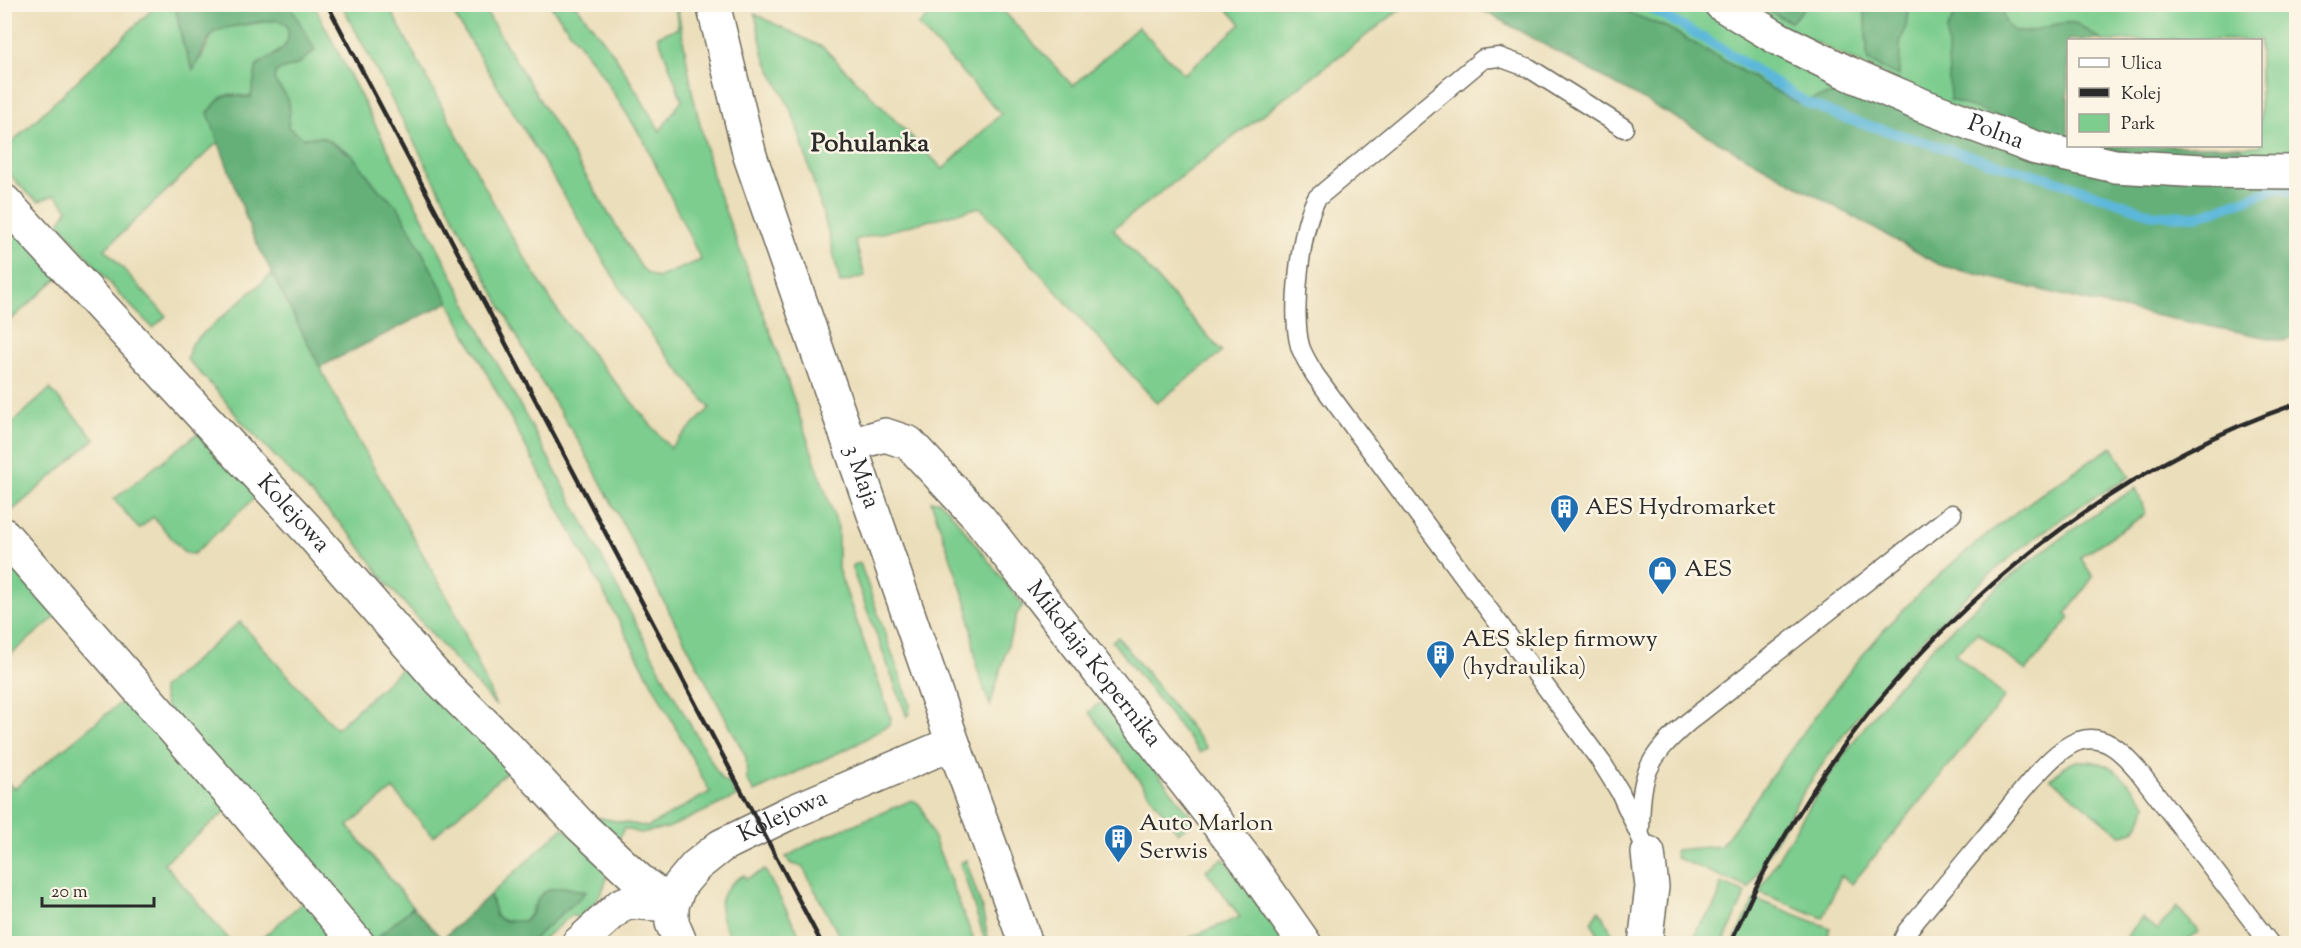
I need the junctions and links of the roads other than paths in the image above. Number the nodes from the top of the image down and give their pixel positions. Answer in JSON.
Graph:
{"nodes":[{"id":1,"x":714,"y":4,"type":"edge"},
{"id":2,"x":1721,"y":4,"type":"edge"},
{"id":3,"x":1624,"y":128,"type":"dead end"},
{"id":4,"x":2296,"y":172,"type":"edge"},
{"id":5,"x":4,"y":201,"type":"edge"},
{"id":6,"x":850,"y":445,"type":"junction"},
{"id":7,"x":1952,"y":514,"type":"dead end"},
{"id":8,"x":4,"y":536,"type":"edge"},
{"id":9,"x":953,"y":743,"type":"junction"},
{"id":10,"x":1644,"y":844,"type":"junction"},
{"id":11,"x":672,"y":905,"type":"junction"},
{"id":12,"x":358,"y":944,"type":"edge"},
{"id":13,"x":578,"y":944,"type":"edge"},
{"id":14,"x":681,"y":944,"type":"edge"},
{"id":15,"x":1026,"y":944,"type":"edge"},
{"id":16,"x":1305,"y":944,"type":"edge"},
{"id":17,"x":1645,"y":944,"type":"edge"},
{"id":18,"x":1900,"y":944,"type":"edge"},
{"id":19,"x":2270,"y":944,"type":"edge"}],
"edges":[{"from":1,"to":6,"type":"street","name":"3 Maja"},
{"from":2,"to":4,"type":"street","name":"Polna"},
{"from":3,"to":10,"type":"lane"},
{"from":5,"to":11,"type":"street","name":"Kolejowa"},
{"from":6,"to":9,"type":"street","name":"3 Maja"},
{"from":6,"to":16,"type":"street","name":"Mikołaja Kopernika"},
{"from":7,"to":10,"type":"lane"},
{"from":8,"to":12,"type":"street"},
{"from":9,"to":11,"type":"street","name":"Kolejowa"},
{"from":9,"to":15,"type":"street","name":"3 Maja"},
{"from":10,"to":17,"type":"street"},
{"from":11,"to":13,"type":"street"},
{"from":11,"to":14,"type":"street"},
{"from":18,"to":19,"type":"lane"}]}
